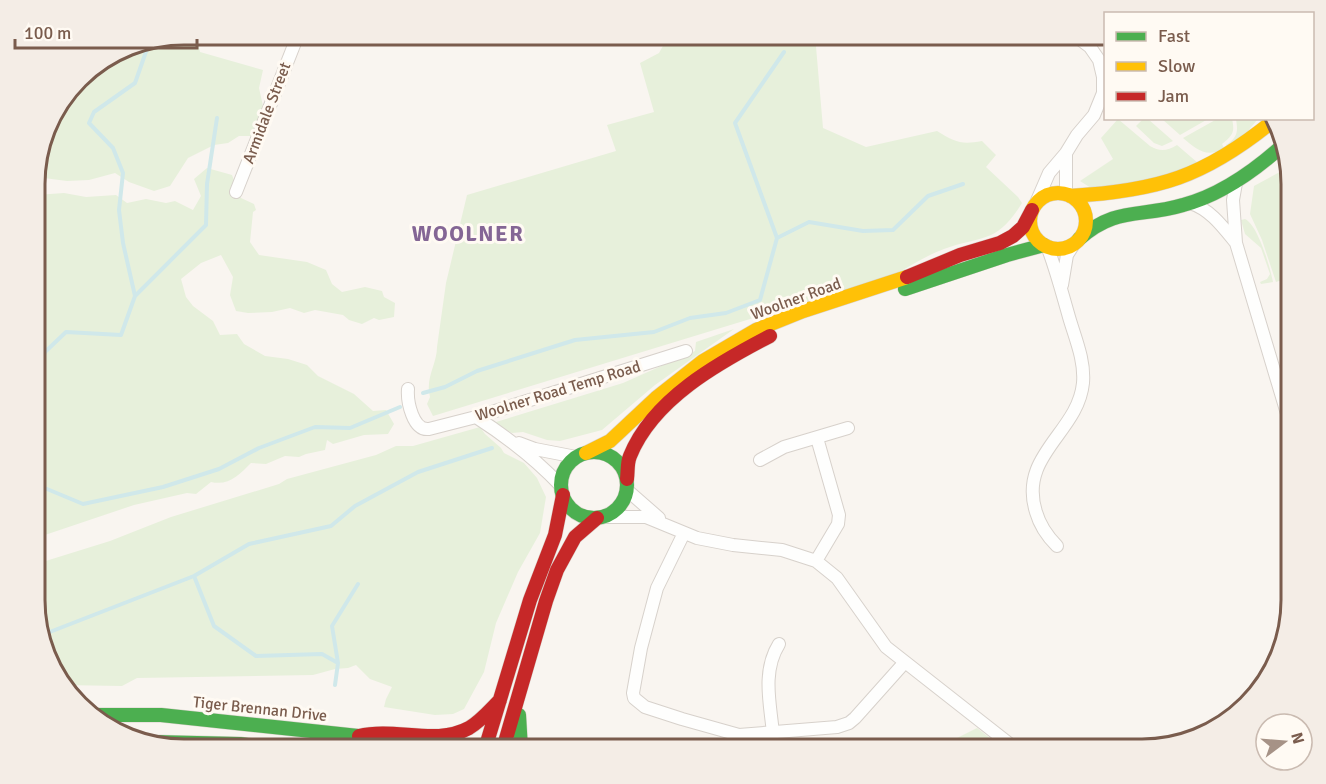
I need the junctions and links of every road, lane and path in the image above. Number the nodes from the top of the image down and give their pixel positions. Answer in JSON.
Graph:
{"nodes":[{"id":1,"x":294,"y":45,"type":"edge"},
{"id":2,"x":1088,"y":45,"type":"edge"},
{"id":3,"x":1104,"y":88,"type":"edge"},
{"id":4,"x":1104,"y":88,"type":"edge"},
{"id":5,"x":1261,"y":120,"type":"edge"},
{"id":6,"x":1268,"y":125,"type":"edge"},
{"id":7,"x":1240,"y":148,"type":"junction"},
{"id":8,"x":1277,"y":151,"type":"edge"},
{"id":9,"x":1066,"y":153,"type":"junction"},
{"id":10,"x":1236,"y":183,"type":"junction"},
{"id":11,"x":1161,"y":185,"type":"junction"},
{"id":12,"x":1219,"y":191,"type":"junction"},
{"id":13,"x":236,"y":192,"type":"dead end"},
{"id":14,"x":1068,"y":195,"type":"junction"},
{"id":15,"x":1190,"y":203,"type":"junction"},
{"id":16,"x":1034,"y":207,"type":"junction"},
{"id":17,"x":1234,"y":212,"type":"junction"},
{"id":18,"x":1076,"y":241,"type":"junction"},
{"id":19,"x":1236,"y":243,"type":"junction"},
{"id":20,"x":1045,"y":246,"type":"junction"},
{"id":21,"x":1062,"y":295,"type":"junction"},
{"id":22,"x":686,"y":351,"type":"dead end"},
{"id":23,"x":408,"y":389,"type":"dead end"},
{"id":24,"x":1281,"y":394,"type":"edge"},
{"id":25,"x":476,"y":417,"type":"junction"},
{"id":26,"x":848,"y":428,"type":"dead end"},
{"id":27,"x":505,"y":436,"type":"junction"},
{"id":28,"x":817,"y":438,"type":"junction"},
{"id":29,"x":581,"y":455,"type":"junction"},
{"id":30,"x":760,"y":460,"type":"dead end"},
{"id":31,"x":627,"y":485,"type":"junction"},
{"id":32,"x":562,"y":490,"type":"junction"},
{"id":33,"x":600,"y":518,"type":"junction"},
{"id":34,"x":672,"y":527,"type":"junction"},
{"id":35,"x":684,"y":533,"type":"junction"},
{"id":36,"x":1057,"y":546,"type":"dead end"},
{"id":37,"x":816,"y":561,"type":"junction"},
{"id":38,"x":779,"y":644,"type":"dead end"},
{"id":39,"x":905,"y":662,"type":"junction"},
{"id":40,"x":519,"y":696,"type":"junction"},
{"id":41,"x":501,"y":700,"type":"junction"},
{"id":42,"x":106,"y":715,"type":"edge"},
{"id":43,"x":773,"y":733,"type":"junction"},
{"id":44,"x":358,"y":736,"type":"junction"},
{"id":45,"x":372,"y":739,"type":"edge"},
{"id":46,"x":489,"y":739,"type":"edge"},
{"id":47,"x":506,"y":739,"type":"edge"},
{"id":48,"x":521,"y":739,"type":"edge"},
{"id":49,"x":1003,"y":739,"type":"edge"}],
"edges":[{"from":1,"to":13,"type":"street","name":"Armidale Street"},
{"from":2,"to":4,"type":"street"},
{"from":3,"to":9,"type":"street"},
{"from":5,"to":7,"type":"main road"},
{"from":6,"to":7,"type":"main road"},
{"from":7,"to":11,"type":"main road"},
{"from":8,"to":10,"type":"main road"},
{"from":9,"to":14,"type":"street"},
{"from":9,"to":16,"type":"street"},
{"from":10,"to":12,"type":"main road"},
{"from":10,"to":17,"type":"street"},
{"from":11,"to":12,"type":"main road"},
{"from":11,"to":14,"type":"main road"},
{"from":12,"to":15,"type":"main road"},
{"from":12,"to":17,"type":"street"},
{"from":14,"to":16,"type":"main road"},
{"from":14,"to":18,"type":"main road"},
{"from":15,"to":18,"type":"main road"},
{"from":15,"to":19,"type":"street"},
{"from":16,"to":20,"type":"main road"},
{"from":16,"to":29,"type":"main road","name":"Woolner Road"},
{"from":17,"to":19,"type":"street"},
{"from":18,"to":20,"type":"main road"},
{"from":18,"to":21,"type":"street"},
{"from":19,"to":24,"type":"street"},
{"from":20,"to":21,"type":"street"},
{"from":20,"to":31,"type":"main road","name":"Woolner Road"},
{"from":21,"to":36,"type":"street"},
{"from":22,"to":25,"type":"street","name":"Woolner Road Temp Road"},
{"from":23,"to":25,"type":"street","name":"Woolner Road Temp Road"},
{"from":25,"to":27,"type":"street"},
{"from":26,"to":28,"type":"street"},
{"from":27,"to":29,"type":"street"},
{"from":27,"to":32,"type":"street"},
{"from":28,"to":30,"type":"street"},
{"from":28,"to":37,"type":"street"},
{"from":29,"to":31,"type":"main road"},
{"from":29,"to":32,"type":"main road"},
{"from":31,"to":33,"type":"main road"},
{"from":31,"to":34,"type":"street"},
{"from":32,"to":33,"type":"main road"},
{"from":32,"to":41,"type":"main road"},
{"from":33,"to":34,"type":"street"},
{"from":33,"to":40,"type":"main road"},
{"from":34,"to":35,"type":"street"},
{"from":35,"to":37,"type":"street"},
{"from":35,"to":43,"type":"street"},
{"from":37,"to":39,"type":"street"},
{"from":38,"to":43,"type":"street"},
{"from":39,"to":43,"type":"street"},
{"from":39,"to":49,"type":"street"},
{"from":40,"to":47,"type":"main road"},
{"from":40,"to":48,"type":"main road"},
{"from":41,"to":44,"type":"main road"},
{"from":41,"to":46,"type":"main road"},
{"from":42,"to":44,"type":"main road","name":"Tiger Brennan Drive"},
{"from":44,"to":45,"type":"main road","name":"Tiger Brennan Drive"}]}
